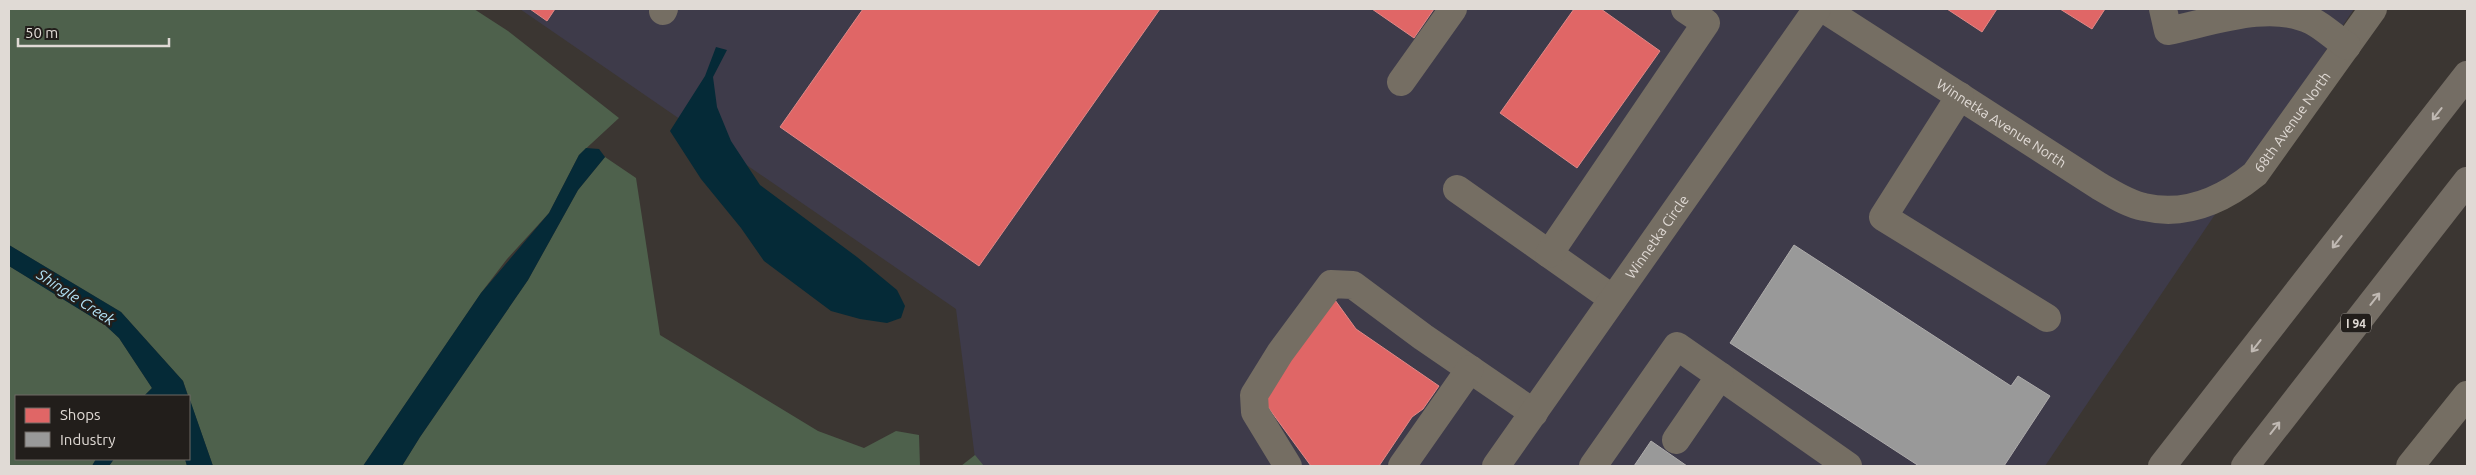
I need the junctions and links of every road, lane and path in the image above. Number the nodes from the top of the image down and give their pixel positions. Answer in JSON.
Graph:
{"nodes":[{"id":1,"x":1453,"y":9,"type":"edge"},
{"id":2,"x":1685,"y":9,"type":"edge"},
{"id":3,"x":2163,"y":9,"type":"edge"},
{"id":4,"x":2373,"y":9,"type":"edge"},
{"id":5,"x":1832,"y":11,"type":"edge"},
{"id":6,"x":2346,"y":46,"type":"junction"},
{"id":7,"x":2467,"y":75,"type":"edge"},
{"id":8,"x":1401,"y":82,"type":"dead end"},
{"id":9,"x":1960,"y":96,"type":"junction"},
{"id":10,"x":2467,"y":181,"type":"edge"},
{"id":11,"x":1457,"y":189,"type":"dead end"},
{"id":12,"x":2190,"y":208,"type":"joint"},
{"id":13,"x":1548,"y":254,"type":"junction"},
{"id":14,"x":1613,"y":299,"type":"junction"},
{"id":15,"x":2047,"y":318,"type":"dead end"},
{"id":16,"x":1470,"y":369,"type":"junction"},
{"id":17,"x":1720,"y":376,"type":"junction"},
{"id":18,"x":2463,"y":410,"type":"edge"},
{"id":19,"x":1534,"y":413,"type":"junction"},
{"id":20,"x":1676,"y":440,"type":"dead end"},
{"id":21,"x":1288,"y":466,"type":"edge"},
{"id":22,"x":1402,"y":466,"type":"edge"},
{"id":23,"x":1496,"y":466,"type":"edge"},
{"id":24,"x":1593,"y":466,"type":"edge"},
{"id":25,"x":1848,"y":466,"type":"edge"},
{"id":26,"x":2162,"y":466,"type":"edge"},
{"id":27,"x":2245,"y":466,"type":"edge"},
{"id":28,"x":2410,"y":466,"type":"edge"}],
"edges":[{"from":1,"to":8,"type":"street"},
{"from":2,"to":13,"type":"street"},
{"from":3,"to":6,"type":"street"},
{"from":4,"to":6,"type":"street","name":"68th Avenue North"},
{"from":5,"to":9,"type":"street","name":"Winnetka Avenue North"},
{"from":5,"to":14,"type":"street","name":"Winnetka Circle"},
{"from":6,"to":12,"type":"street","name":"68th Avenue North"},
{"from":7,"to":26,"type":"highway","one_way":true},
{"from":9,"to":12,"type":"street","name":"Winnetka Avenue North"},
{"from":9,"to":15,"type":"street"},
{"from":27,"to":10,"type":"highway","number":"I 94","one_way":true},
{"from":11,"to":13,"type":"street"},
{"from":13,"to":14,"type":"street"},
{"from":14,"to":19,"type":"street","name":"Winnetka Circle"},
{"from":16,"to":19,"type":"street"},
{"from":16,"to":21,"type":"street"},
{"from":16,"to":22,"type":"street"},
{"from":17,"to":20,"type":"street"},
{"from":17,"to":24,"type":"street"},
{"from":17,"to":25,"type":"street"},
{"from":18,"to":28,"type":"street"},
{"from":19,"to":23,"type":"street","name":"Winnetka Circle"}]}
